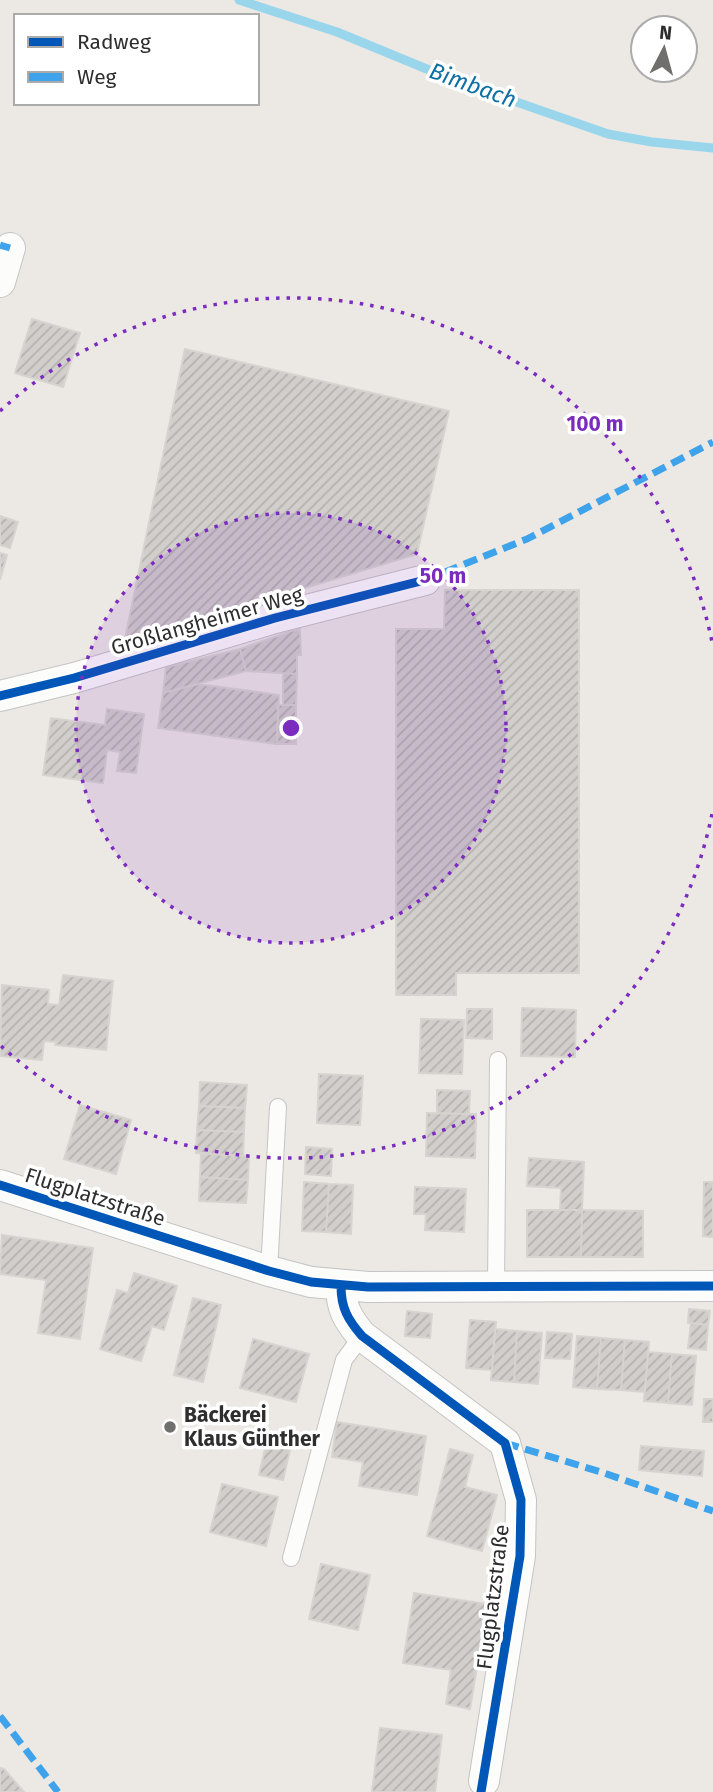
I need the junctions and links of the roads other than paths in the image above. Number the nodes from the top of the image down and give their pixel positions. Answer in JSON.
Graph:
{"nodes":[{"id":1,"x":10,"y":248,"type":"dead end"},
{"id":2,"x":0,"y":282,"type":"edge"},
{"id":3,"x":425,"y":580,"type":"dead end"},
{"id":4,"x":0,"y":696,"type":"edge"},
{"id":5,"x":498,"y":1060,"type":"dead end"},
{"id":6,"x":278,"y":1108,"type":"dead end"},
{"id":7,"x":0,"y":1185,"type":"edge"},
{"id":8,"x":269,"y":1270,"type":"junction"},
{"id":9,"x":341,"y":1286,"type":"junction"},
{"id":10,"x":713,"y":1286,"type":"edge"},
{"id":11,"x":496,"y":1287,"type":"junction"},
{"id":12,"x":362,"y":1336,"type":"junction"},
{"id":13,"x":291,"y":1558,"type":"dead end"},
{"id":14,"x":484,"y":1781,"type":"dead end"}],
"edges":[{"from":1,"to":2,"type":"street"},
{"from":3,"to":4,"type":"street","name":"Großlangheimer Weg"},
{"from":5,"to":11,"type":"lane"},
{"from":6,"to":8,"type":"lane"},
{"from":7,"to":8,"type":"street","name":"Flugplatzstraße"},
{"from":8,"to":9,"type":"street","name":"Flugplatzstraße"},
{"from":9,"to":11,"type":"street","name":"Flugplatzstraße"},
{"from":9,"to":12,"type":"street","name":"Flugplatzstraße"},
{"from":10,"to":11,"type":"street","name":"Flugplatzstraße"},
{"from":12,"to":13,"type":"lane"},
{"from":12,"to":14,"type":"street","name":"Flugplatzstraße"}]}
